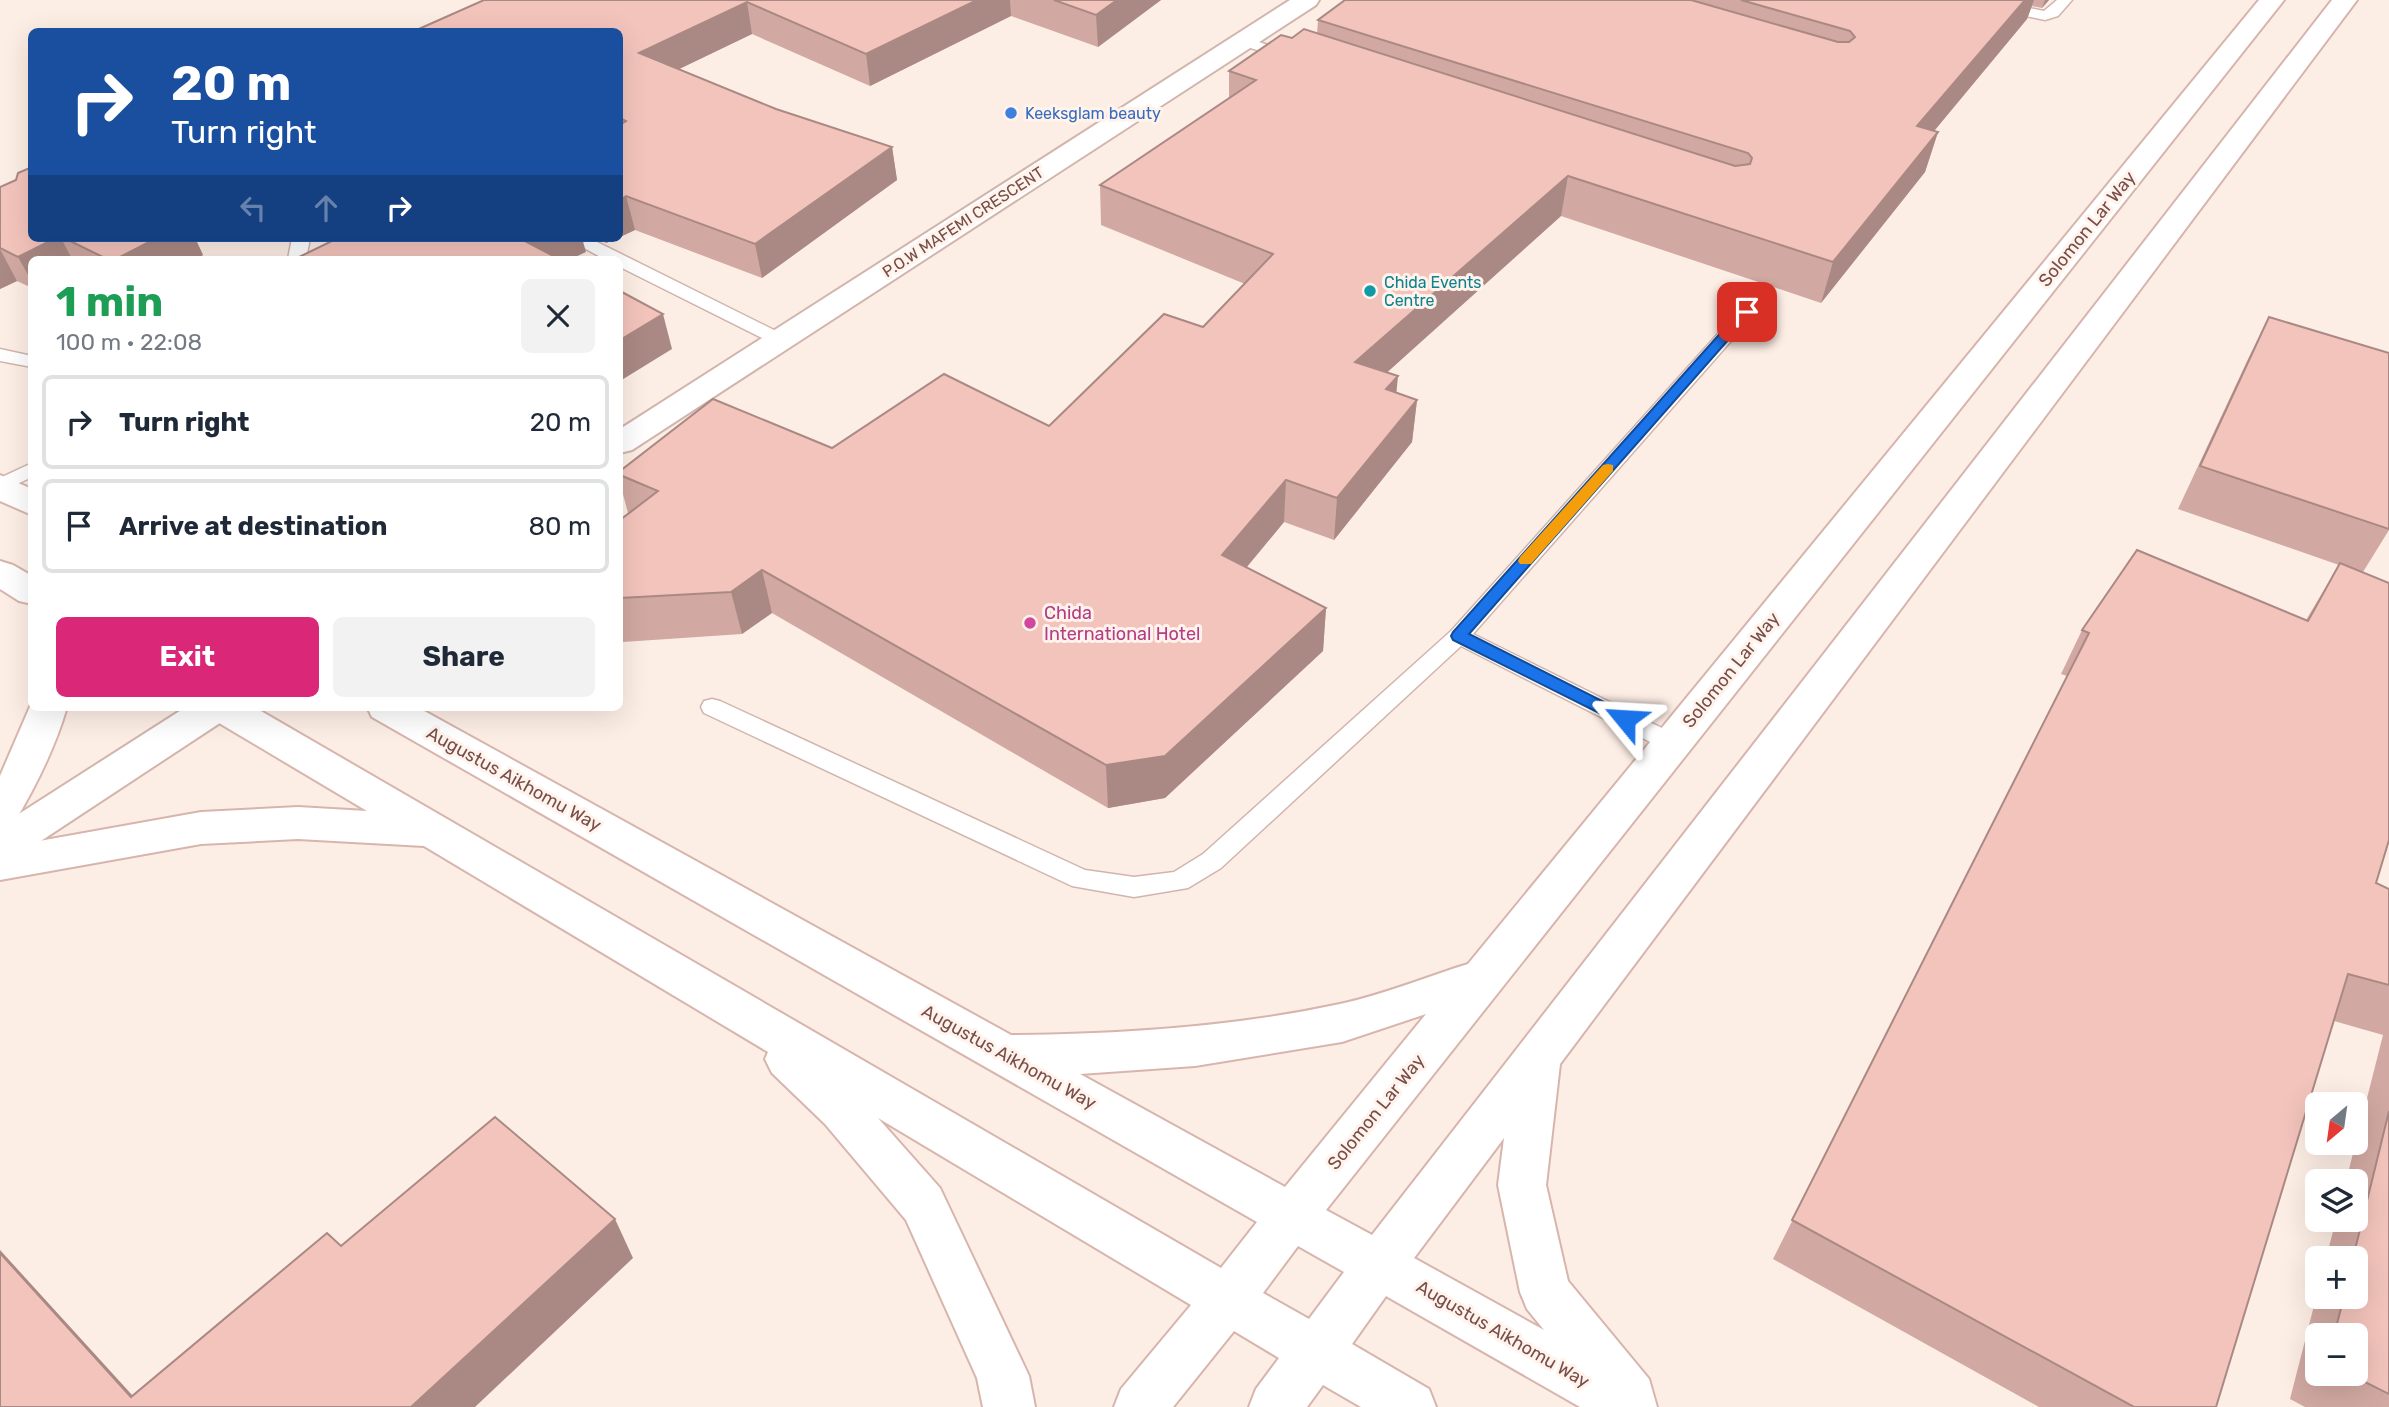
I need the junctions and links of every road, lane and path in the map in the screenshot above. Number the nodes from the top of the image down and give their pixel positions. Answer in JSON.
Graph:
{"nodes":[{"id":1,"x":1969,"y":0,"type":"edge"},
{"id":2,"x":2065,"y":0,"type":"edge"},
{"id":3,"x":2272,"y":0,"type":"edge"},
{"id":4,"x":2345,"y":0,"type":"edge"},
{"id":5,"x":1299,"y":1,"type":"edge"},
{"id":6,"x":1243,"y":41,"type":"junction"},
{"id":7,"x":1309,"y":63,"type":"edge"},
{"id":8,"x":583,"y":242,"type":"edge"},
{"id":9,"x":613,"y":256,"type":"edge"},
{"id":10,"x":623,"y":261,"type":"edge"},
{"id":11,"x":1747,"y":312,"type":"dead end"},
{"id":12,"x":780,"y":340,"type":"junction"},
{"id":13,"x":0,"y":355,"type":"edge"},
{"id":14,"x":28,"y":361,"type":"edge"},
{"id":15,"x":623,"y":441,"type":"edge"},
{"id":16,"x":28,"y":471,"type":"edge"},
{"id":17,"x":0,"y":486,"type":"edge"},
{"id":18,"x":28,"y":502,"type":"edge"},
{"id":19,"x":0,"y":573,"type":"edge"},
{"id":20,"x":28,"y":590,"type":"edge"},
{"id":21,"x":1459,"y":636,"type":"junction"},
{"id":22,"x":712,"y":707,"type":"dead end"},
{"id":23,"x":46,"y":711,"type":"edge"},
{"id":24,"x":209,"y":711,"type":"edge"},
{"id":25,"x":230,"y":711,"type":"edge"},
{"id":26,"x":393,"y":711,"type":"edge"},
{"id":27,"x":1672,"y":743,"type":"junction"},
{"id":28,"x":0,"y":812,"type":"edge"},
{"id":29,"x":432,"y":831,"type":"junction"},
{"id":30,"x":0,"y":847,"type":"edge"},
{"id":31,"x":0,"y":864,"type":"edge"},
{"id":32,"x":1487,"y":976,"type":"junction"},
{"id":33,"x":738,"y":1012,"type":"junction"},
{"id":34,"x":1004,"y":1055,"type":"junction"},
{"id":35,"x":1538,"y":1056,"type":"junction"},
{"id":36,"x":1291,"y":1216,"type":"junction"},
{"id":37,"x":1380,"y":1264,"type":"junction"},
{"id":38,"x":1227,"y":1300,"type":"junction"},
{"id":39,"x":1317,"y":1352,"type":"junction"},
{"id":40,"x":1009,"y":1407,"type":"edge"},
{"id":41,"x":1140,"y":1407,"type":"edge"},
{"id":42,"x":1275,"y":1407,"type":"edge"},
{"id":43,"x":1410,"y":1407,"type":"edge"},
{"id":44,"x":1631,"y":1407,"type":"edge"},
{"id":45,"x":1638,"y":1407,"type":"edge"}],
"edges":[{"from":1,"to":2,"type":"lane"},
{"from":3,"to":27,"type":"street","name":"Solomon Lar Way"},
{"from":4,"to":35,"type":"street"},
{"from":5,"to":6,"type":"street","name":"P.O.W MAFEMI CRESCENT"},
{"from":6,"to":7,"type":"lane"},
{"from":6,"to":12,"type":"street","name":"P.O.W MAFEMI CRESCENT"},
{"from":8,"to":9,"type":"lane"},
{"from":10,"to":12,"type":"lane"},
{"from":11,"to":21,"type":"lane"},
{"from":12,"to":15,"type":"street","name":"P.O.W MAFEMI CRESCENT"},
{"from":13,"to":14,"type":"lane"},
{"from":16,"to":17,"type":"lane"},
{"from":17,"to":18,"type":"street"},
{"from":19,"to":20,"type":"street"},
{"from":21,"to":22,"type":"lane"},
{"from":21,"to":27,"type":"lane"},
{"from":23,"to":28,"type":"street"},
{"from":24,"to":30,"type":"street"},
{"from":25,"to":29,"type":"street"},
{"from":26,"to":34,"type":"street","name":"Augustus Aikhomu Way"},
{"from":27,"to":32,"type":"street","name":"Solomon Lar Way"},
{"from":29,"to":31,"type":"street"},
{"from":29,"to":33,"type":"street"},
{"from":32,"to":34,"type":"street"},
{"from":32,"to":36,"type":"street","name":"Solomon Lar Way"},
{"from":33,"to":38,"type":"street"},
{"from":33,"to":40,"type":"street"},
{"from":34,"to":36,"type":"street","name":"Augustus Aikhomu Way"},
{"from":35,"to":37,"type":"street"},
{"from":35,"to":45,"type":"street"},
{"from":36,"to":37,"type":"street","name":"Augustus Aikhomu Way"},
{"from":36,"to":38,"type":"street","name":"Solomon Lar Way"},
{"from":37,"to":39,"type":"street"},
{"from":37,"to":44,"type":"street","name":"Augustus Aikhomu Way"},
{"from":38,"to":39,"type":"street"},
{"from":38,"to":41,"type":"street","name":"Solomon Lar Way"},
{"from":39,"to":42,"type":"street"},
{"from":39,"to":43,"type":"street"}]}
